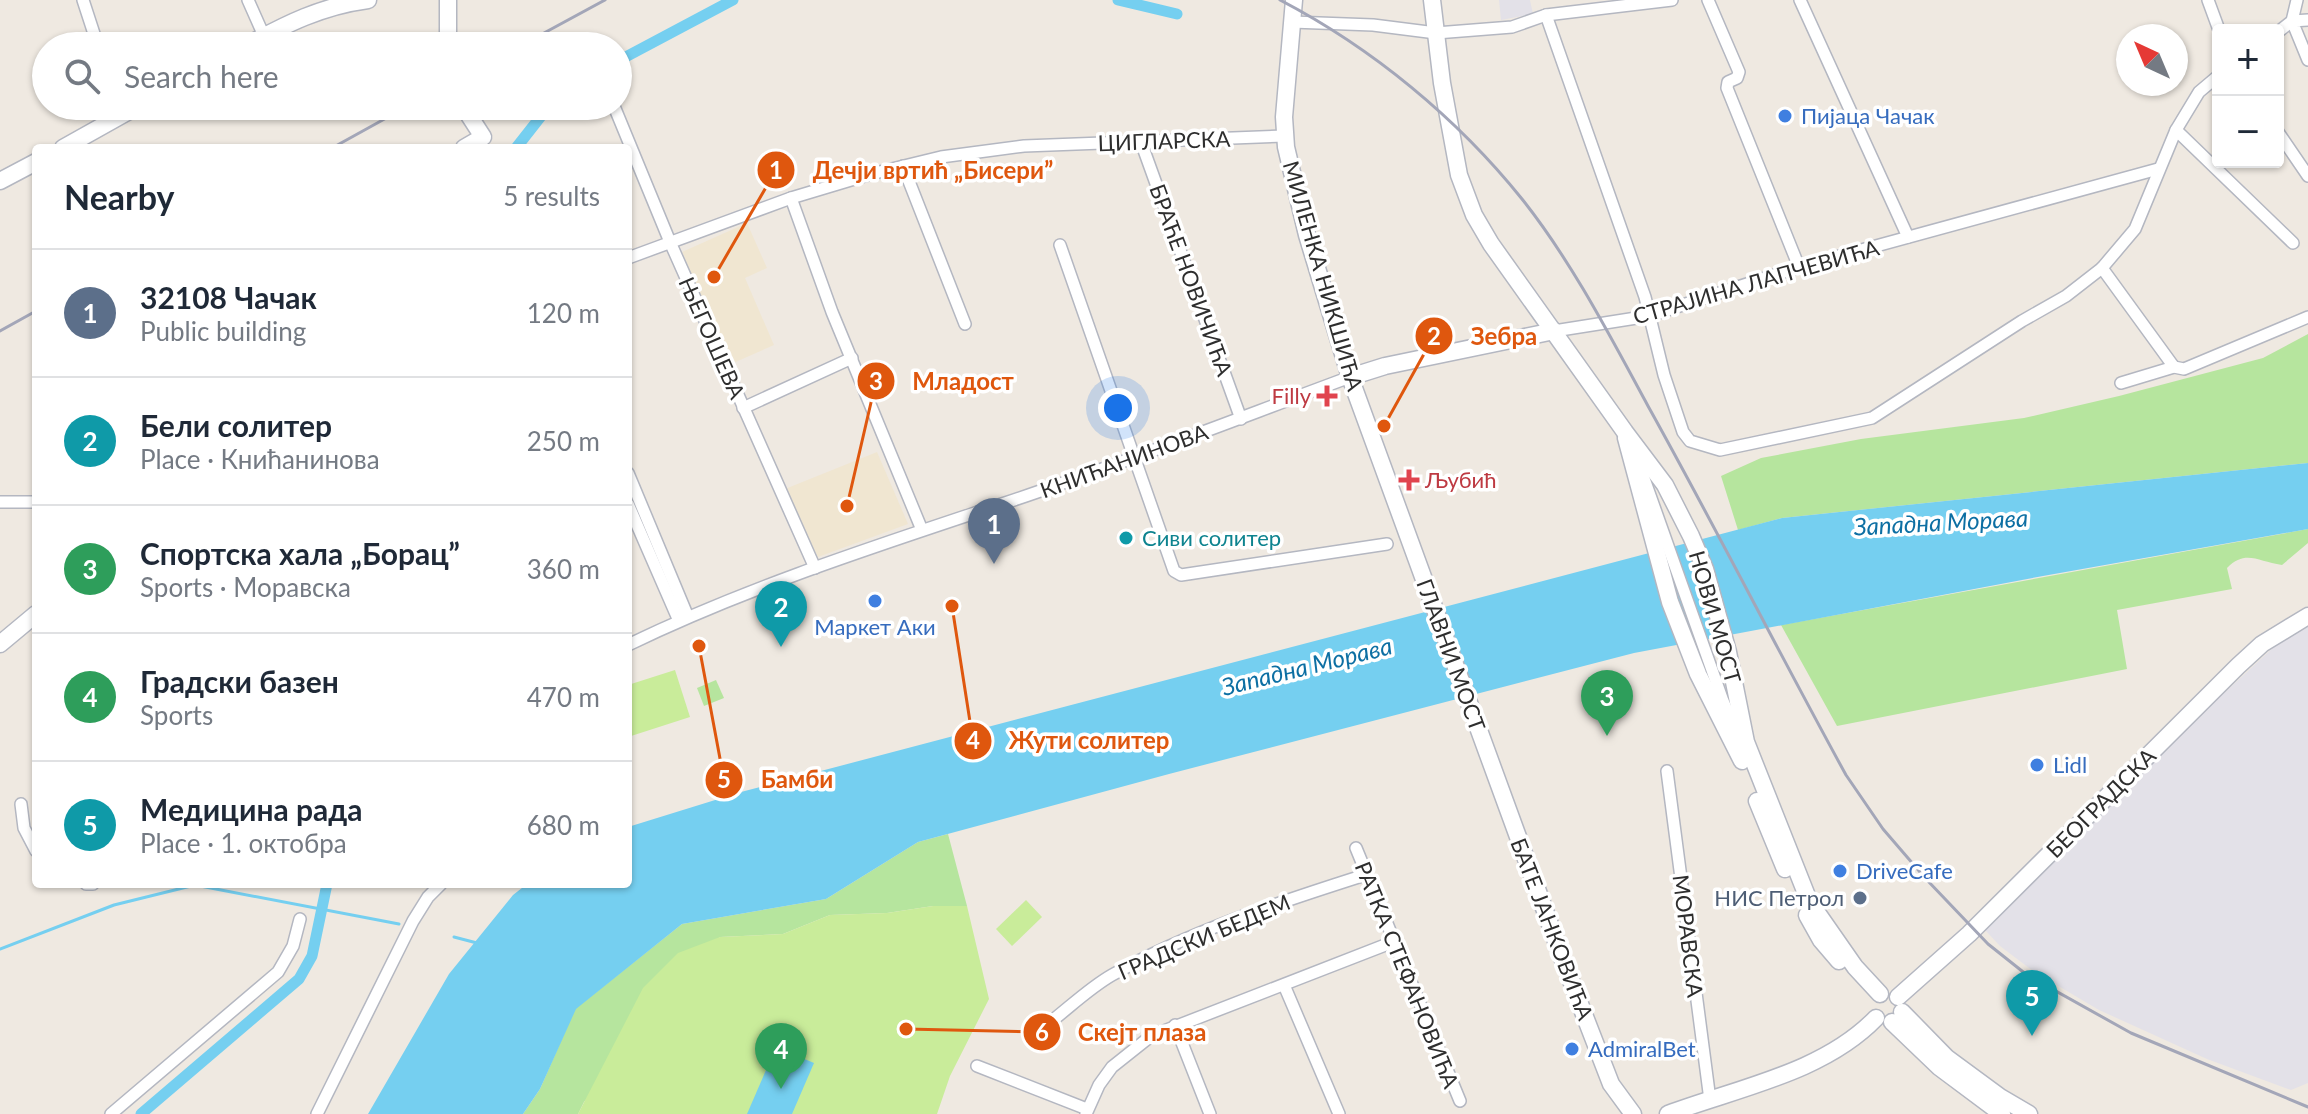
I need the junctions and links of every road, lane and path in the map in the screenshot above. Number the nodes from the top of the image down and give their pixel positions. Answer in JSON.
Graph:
{"nodes":[{"id":1,"x":83,"y":0,"type":"edge"},
{"id":2,"x":248,"y":0,"type":"edge"},
{"id":3,"x":368,"y":0,"type":"edge"},
{"id":4,"x":448,"y":0,"type":"edge"},
{"id":5,"x":1294,"y":0,"type":"edge"},
{"id":6,"x":1432,"y":0,"type":"edge"},
{"id":7,"x":1672,"y":0,"type":"edge"},
{"id":8,"x":1708,"y":0,"type":"edge"},
{"id":9,"x":1800,"y":0,"type":"edge"},
{"id":10,"x":2208,"y":0,"type":"edge"},
{"id":11,"x":2297,"y":0,"type":"edge"},
{"id":12,"x":1546,"y":15,"type":"junction"},
{"id":13,"x":2308,"y":20,"type":"edge"},
{"id":14,"x":2292,"y":21,"type":"junction"},
{"id":15,"x":1292,"y":22,"type":"junction"},
{"id":16,"x":2217,"y":24,"type":"edge"},
{"id":17,"x":2284,"y":27,"type":"edge"},
{"id":18,"x":93,"y":32,"type":"edge"},
{"id":19,"x":262,"y":32,"type":"edge"},
{"id":20,"x":273,"y":32,"type":"edge"},
{"id":21,"x":448,"y":32,"type":"edge"},
{"id":22,"x":1436,"y":33,"type":"junction"},
{"id":23,"x":2308,"y":60,"type":"edge"},
{"id":24,"x":2212,"y":81,"type":"edge"},
{"id":25,"x":105,"y":120,"type":"edge"},
{"id":26,"x":468,"y":120,"type":"edge"},
{"id":27,"x":620,"y":120,"type":"edge"},
{"id":28,"x":2176,"y":130,"type":"junction"},
{"id":29,"x":1284,"y":136,"type":"junction"},
{"id":30,"x":2284,"y":141,"type":"edge"},
{"id":31,"x":1141,"y":142,"type":"junction"},
{"id":32,"x":69,"y":144,"type":"edge"},
{"id":33,"x":476,"y":144,"type":"edge"},
{"id":34,"x":630,"y":144,"type":"edge"},
{"id":35,"x":632,"y":150,"type":"edge"},
{"id":36,"x":32,"y":164,"type":"edge"},
{"id":37,"x":903,"y":166,"type":"junction"},
{"id":38,"x":2158,"y":169,"type":"junction"},
{"id":39,"x":2308,"y":176,"type":"edge"},
{"id":40,"x":0,"y":181,"type":"edge"},
{"id":41,"x":791,"y":198,"type":"junction"},
{"id":42,"x":1908,"y":237,"type":"junction"},
{"id":43,"x":670,"y":242,"type":"junction"},
{"id":44,"x":2293,"y":243,"type":"dead end"},
{"id":45,"x":1060,"y":245,"type":"dead end"},
{"id":46,"x":632,"y":256,"type":"edge"},
{"id":47,"x":1799,"y":267,"type":"junction"},
{"id":48,"x":2102,"y":268,"type":"junction"},
{"id":49,"x":1649,"y":316,"type":"junction"},
{"id":50,"x":2308,"y":317,"type":"edge"},
{"id":51,"x":965,"y":324,"type":"dead end"},
{"id":52,"x":1554,"y":331,"type":"junction"},
{"id":53,"x":852,"y":358,"type":"junction"},
{"id":54,"x":2174,"y":367,"type":"junction"},
{"id":55,"x":1350,"y":377,"type":"junction"},
{"id":56,"x":2121,"y":383,"type":"dead end"},
{"id":57,"x":743,"y":408,"type":"junction"},
{"id":58,"x":1241,"y":419,"type":"junction"},
{"id":59,"x":1135,"y":457,"type":"junction"},
{"id":60,"x":1638,"y":460,"type":"junction"},
{"id":61,"x":632,"y":483,"type":"edge"},
{"id":62,"x":0,"y":502,"type":"edge"},
{"id":63,"x":32,"y":502,"type":"edge"},
{"id":64,"x":632,"y":512,"type":"edge"},
{"id":65,"x":922,"y":530,"type":"junction"},
{"id":66,"x":1411,"y":543,"type":"joint"},
{"id":67,"x":1387,"y":544,"type":"dead end"},
{"id":68,"x":815,"y":568,"type":"junction"},
{"id":69,"x":2308,"y":616,"type":"edge"},
{"id":70,"x":32,"y":617,"type":"edge"},
{"id":71,"x":684,"y":619,"type":"junction"},
{"id":72,"x":632,"y":643,"type":"edge"},
{"id":73,"x":0,"y":644,"type":"edge"},
{"id":74,"x":1741,"y":744,"type":"junction"},
{"id":75,"x":1492,"y":767,"type":"joint"},
{"id":76,"x":1667,"y":771,"type":"dead end"},
{"id":77,"x":21,"y":804,"type":"dead end"},
{"id":78,"x":32,"y":843,"type":"edge"},
{"id":79,"x":1356,"y":848,"type":"dead end"},
{"id":80,"x":1365,"y":875,"type":"junction"},
{"id":81,"x":437,"y":888,"type":"edge"},
{"id":82,"x":300,"y":919,"type":"dead end"},
{"id":83,"x":1393,"y":942,"type":"junction"},
{"id":84,"x":1284,"y":985,"type":"junction"},
{"id":85,"x":1877,"y":997,"type":"junction"},
{"id":86,"x":1892,"y":1012,"type":"junction"},
{"id":87,"x":1053,"y":1020,"type":"dead end"},
{"id":88,"x":1175,"y":1025,"type":"junction"},
{"id":89,"x":977,"y":1066,"type":"dead end"},
{"id":90,"x":1710,"y":1100,"type":"junction"},
{"id":91,"x":1460,"y":1101,"type":"dead end"},
{"id":92,"x":1617,"y":1105,"type":"edge"},
{"id":93,"x":1087,"y":1112,"type":"edge"},
{"id":94,"x":111,"y":1114,"type":"edge"},
{"id":95,"x":317,"y":1114,"type":"edge"},
{"id":96,"x":1210,"y":1114,"type":"edge"},
{"id":97,"x":1339,"y":1114,"type":"edge"},
{"id":98,"x":1633,"y":1114,"type":"edge"},
{"id":99,"x":1668,"y":1114,"type":"edge"},
{"id":100,"x":1698,"y":1114,"type":"edge"},
{"id":101,"x":2002,"y":1114,"type":"edge"},
{"id":102,"x":2029,"y":1114,"type":"edge"}],
"edges":[{"from":1,"to":18,"type":"street"},
{"from":2,"to":19,"type":"street"},
{"from":3,"to":20,"type":"main road"},
{"from":4,"to":21,"type":"main road"},
{"from":5,"to":15,"type":"main road","name":"МИЛЕНКА НИКШИЋА"},
{"from":6,"to":22,"type":"main road"},
{"from":7,"to":12,"type":"street"},
{"from":8,"to":47,"type":"street"},
{"from":9,"to":42,"type":"street"},
{"from":10,"to":16,"type":"street"},
{"from":11,"to":14,"type":"street"},
{"from":12,"to":22,"type":"street"},
{"from":12,"to":49,"type":"street"},
{"from":13,"to":14,"type":"street"},
{"from":14,"to":17,"type":"street"},
{"from":14,"to":23,"type":"street"},
{"from":15,"to":22,"type":"street"},
{"from":15,"to":29,"type":"main road","name":"МИЛЕНКА НИКШИЋА"},
{"from":22,"to":52,"type":"main road"},
{"from":24,"to":28,"type":"street"},
{"from":25,"to":32,"type":"main road"},
{"from":26,"to":33,"type":"main road"},
{"from":27,"to":34,"type":"street","name":"ЊЕГОШЕВА"},
{"from":28,"to":38,"type":"street"},
{"from":28,"to":44,"type":"street"},
{"from":29,"to":31,"type":"street","name":"ЦИГЛАРСКА"},
{"from":29,"to":55,"type":"main road","name":"МИЛЕНКА НИКШИЋА"},
{"from":30,"to":39,"type":"street"},
{"from":31,"to":37,"type":"street","name":"ЦИГЛАРСКА"},
{"from":31,"to":58,"type":"street","name":"БРАЋЕ НОВИЧИЋА"},
{"from":35,"to":43,"type":"street","name":"ЊЕГОШЕВА"},
{"from":36,"to":40,"type":"main road"},
{"from":37,"to":41,"type":"street","name":"ЦИГЛАРСКА"},
{"from":37,"to":51,"type":"street"},
{"from":38,"to":42,"type":"street","name":"СТРАЈИНА ЛАПЧЕВИЋА"},
{"from":38,"to":48,"type":"street"},
{"from":41,"to":43,"type":"street","name":"ЦИГЛАРСКА"},
{"from":41,"to":53,"type":"street"},
{"from":42,"to":47,"type":"street","name":"СТРАЈИНА ЛАПЧЕВИЋА"},
{"from":43,"to":46,"type":"street","name":"ЦИГЛАРСКА"},
{"from":43,"to":57,"type":"street","name":"ЊЕГОШЕВА"},
{"from":45,"to":59,"type":"street"},
{"from":47,"to":49,"type":"street","name":"СТРАЈИНА ЛАПЧЕВИЋА"},
{"from":48,"to":49,"type":"street"},
{"from":48,"to":54,"type":"street"},
{"from":49,"to":52,"type":"street","name":"СТРАЈИНА ЛАПЧЕВИЋА"},
{"from":50,"to":54,"type":"street"},
{"from":52,"to":55,"type":"main road","name":"СТРАЈИНА ЛАПЧЕВИЋА"},
{"from":52,"to":60,"type":"main road"},
{"from":53,"to":57,"type":"street"},
{"from":53,"to":65,"type":"street"},
{"from":54,"to":56,"type":"street"},
{"from":55,"to":58,"type":"street","name":"КНИЋАНИНОВА"},
{"from":55,"to":66,"type":"main road","name":"МИЛЕНКА НИКШИЋА"},
{"from":57,"to":68,"type":"street","name":"ЊЕГОШЕВА"},
{"from":58,"to":59,"type":"street","name":"КНИЋАНИНОВА"},
{"from":59,"to":65,"type":"street","name":"КНИЋАНИНОВА"},
{"from":59,"to":67,"type":"street"},
{"from":60,"to":74,"type":"main road","name":"НОВИ МОСТ"},
{"from":60,"to":74,"type":"main road","name":"НОВИ МОСТ"},
{"from":61,"to":71,"type":"street"},
{"from":62,"to":63,"type":"street"},
{"from":64,"to":71,"type":"street"},
{"from":65,"to":68,"type":"street","name":"КНИЋАНИНОВА"},
{"from":66,"to":75,"type":"main road","name":"ГЛАВНИ МОСТ"},
{"from":68,"to":71,"type":"street","name":"КНИЋАНИНОВА"},
{"from":69,"to":86,"type":"main road","name":"БЕОГРАДСКА"},
{"from":70,"to":73,"type":"main road"},
{"from":71,"to":72,"type":"street","name":"КНИЋАНИНОВА"},
{"from":74,"to":85,"type":"main road"},
{"from":75,"to":92,"type":"main road","name":"БАТЕ ЈАНКОВИЋА"},
{"from":76,"to":90,"type":"street","name":"МОРАВСКА"},
{"from":77,"to":78,"type":"street"},
{"from":79,"to":80,"type":"street","name":"РАТКА СТЕФАНОВИЋА"},
{"from":80,"to":83,"type":"street","name":"РАТКА СТЕФАНОВИЋА"},
{"from":80,"to":87,"type":"street","name":"ГРАДСКИ БЕДЕМ"},
{"from":81,"to":95,"type":"street"},
{"from":82,"to":94,"type":"street"},
{"from":83,"to":84,"type":"street"},
{"from":83,"to":91,"type":"street","name":"РАТКА СТЕФАНОВИЋА"},
{"from":84,"to":88,"type":"street"},
{"from":84,"to":97,"type":"street"},
{"from":85,"to":86,"type":"main road"},
{"from":85,"to":86,"type":"main road"},
{"from":86,"to":90,"type":"main road","name":"БЕОГРАДСКА"},
{"from":86,"to":101,"type":"main road"},
{"from":86,"to":102,"type":"main road"},
{"from":88,"to":93,"type":"street"},
{"from":88,"to":96,"type":"street"},
{"from":89,"to":93,"type":"street"},
{"from":90,"to":99,"type":"main road","name":"БЕОГРАДСКА"},
{"from":90,"to":100,"type":"main road"},
{"from":92,"to":98,"type":"main road","name":"БАТЕ ЈАНКОВИЋА"}]}
